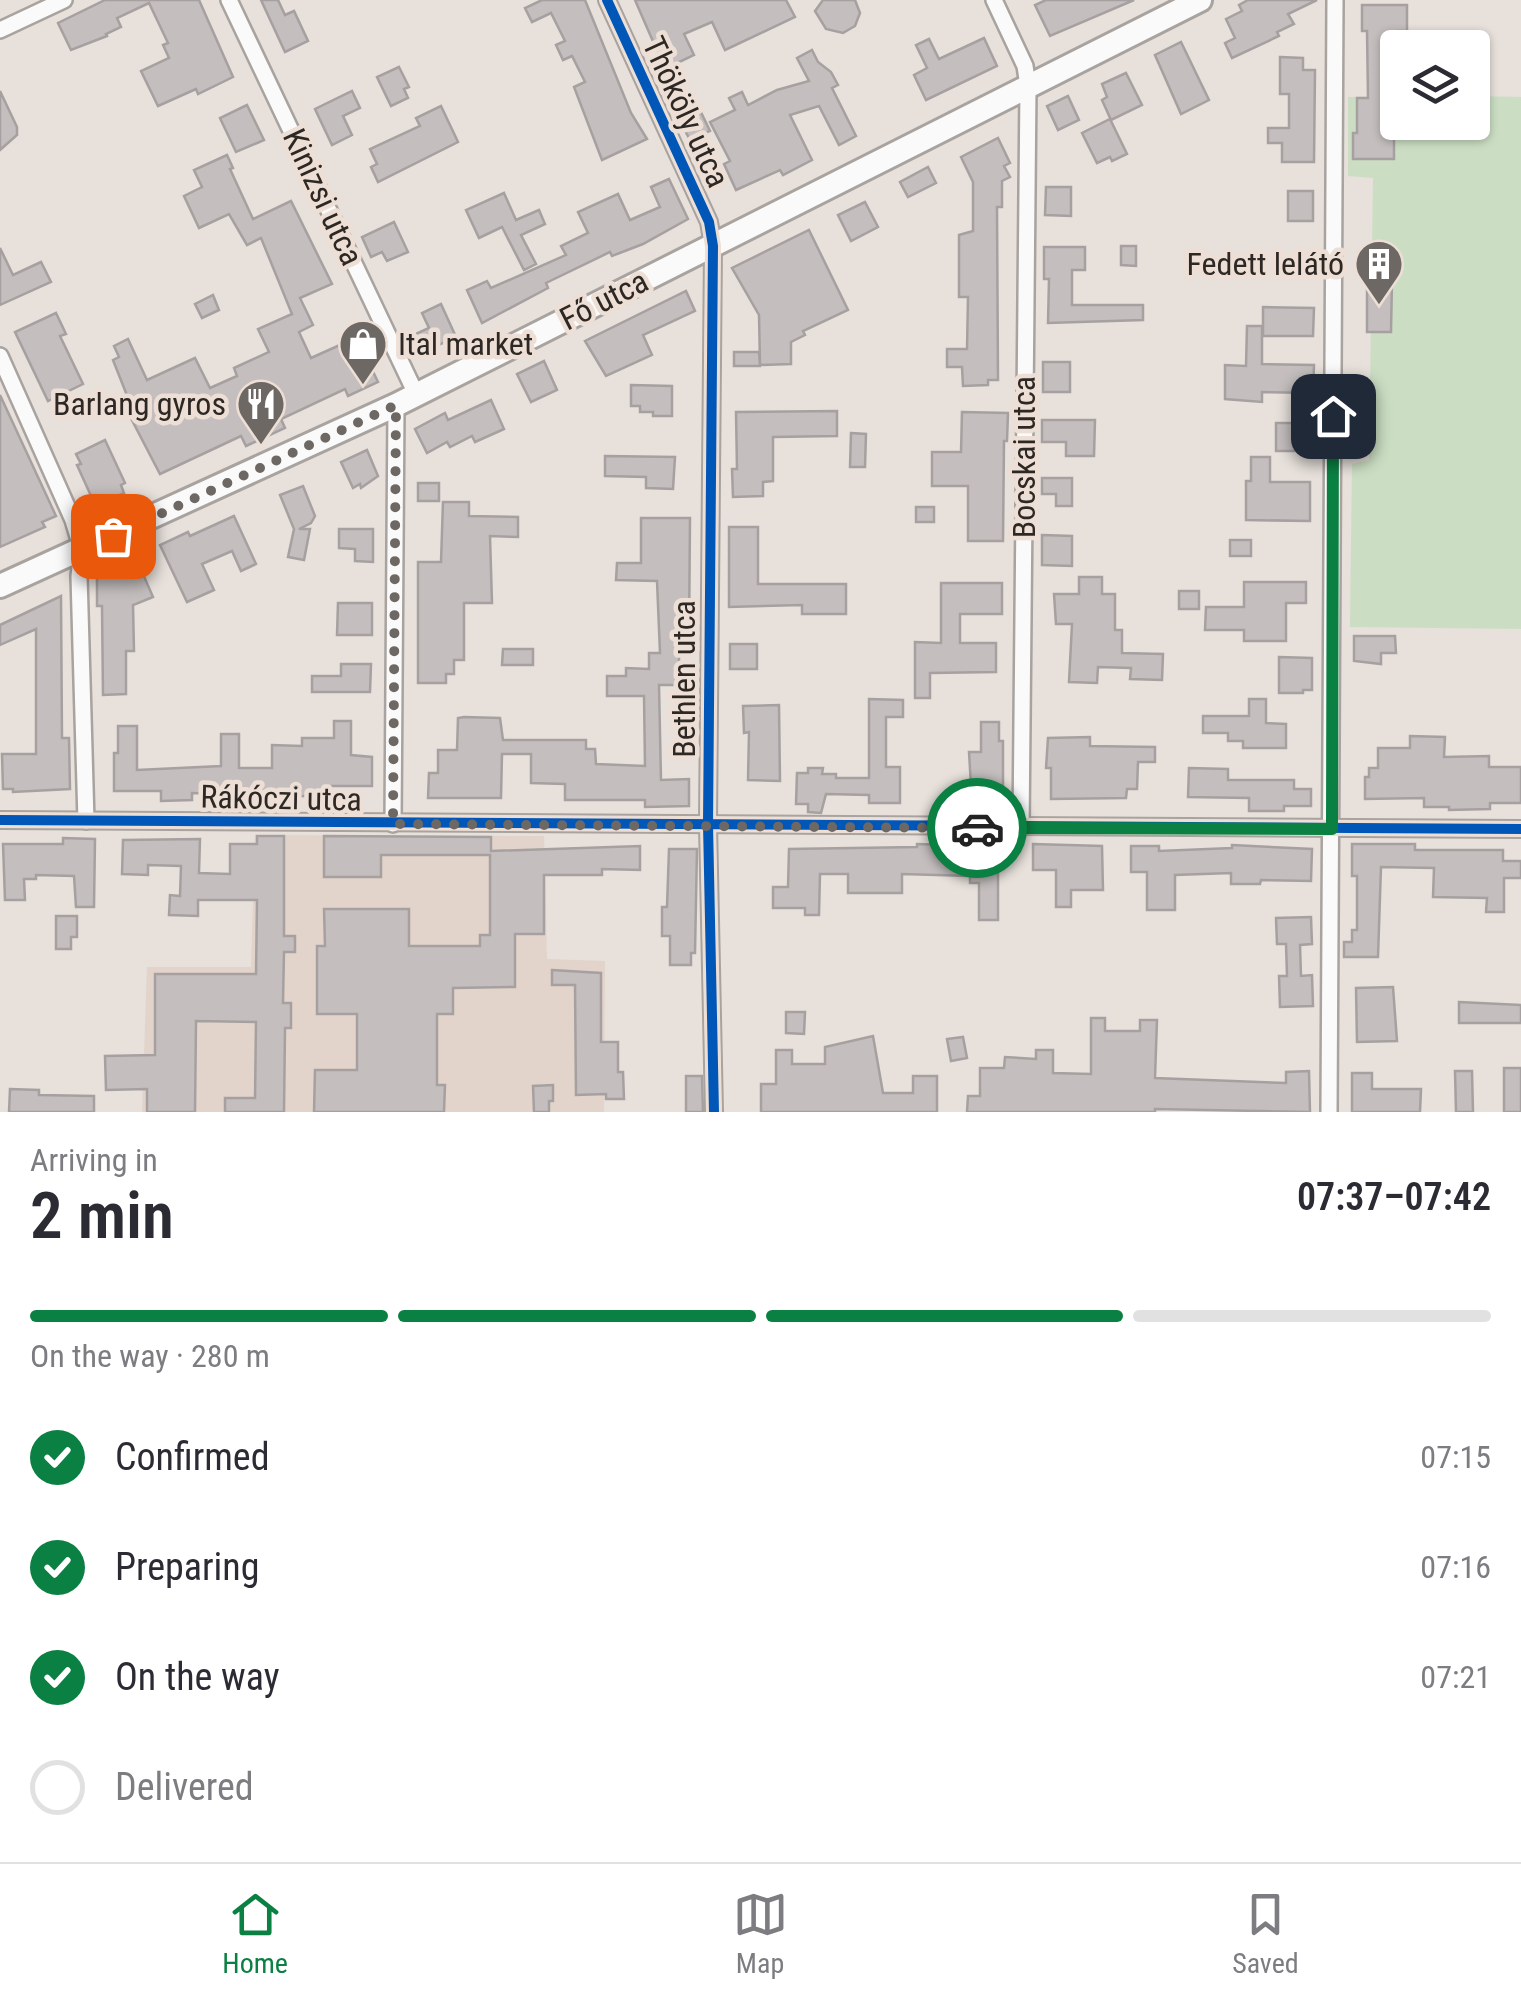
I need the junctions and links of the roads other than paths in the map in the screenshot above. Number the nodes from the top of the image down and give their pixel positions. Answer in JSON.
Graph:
{"nodes":[{"id":1,"x":64,"y":0,"type":"edge"},
{"id":2,"x":229,"y":0,"type":"edge"},
{"id":3,"x":608,"y":0,"type":"edge"},
{"id":4,"x":994,"y":0,"type":"edge"},
{"id":5,"x":1200,"y":0,"type":"edge"},
{"id":6,"x":1335,"y":0,"type":"edge"},
{"id":7,"x":0,"y":30,"type":"edge"},
{"id":8,"x":1028,"y":86,"type":"junction"},
{"id":9,"x":713,"y":246,"type":"junction"},
{"id":10,"x":0,"y":356,"type":"edge"},
{"id":11,"x":406,"y":400,"type":"junction"},
{"id":12,"x":82,"y":550,"type":"junction"},
{"id":13,"x":0,"y":586,"type":"edge"},
{"id":14,"x":0,"y":820,"type":"edge"},
{"id":15,"x":86,"y":821,"type":"junction"},
{"id":16,"x":393,"y":824,"type":"junction"},
{"id":17,"x":708,"y":824,"type":"junction"},
{"id":18,"x":1021,"y":828,"type":"junction"},
{"id":19,"x":1332,"y":829,"type":"junction"},
{"id":20,"x":1521,"y":829,"type":"edge"},
{"id":21,"x":714,"y":1112,"type":"edge"},
{"id":22,"x":1329,"y":1112,"type":"edge"}],
"edges":[{"from":1,"to":7,"type":"street"},
{"from":2,"to":11,"type":"street","name":"Kinizsi utca"},
{"from":3,"to":9,"type":"street","name":"Thököly utca"},
{"from":4,"to":8,"type":"street","name":"Bocskai utca"},
{"from":5,"to":8,"type":"main road","name":"Fő utca"},
{"from":6,"to":19,"type":"street"},
{"from":8,"to":9,"type":"main road","name":"Fő utca"},
{"from":8,"to":18,"type":"street","name":"Bocskai utca"},
{"from":9,"to":11,"type":"main road","name":"Fő utca"},
{"from":9,"to":17,"type":"street","name":"Bethlen utca"},
{"from":10,"to":12,"type":"street"},
{"from":11,"to":12,"type":"main road","name":"Fő utca"},
{"from":11,"to":16,"type":"street"},
{"from":12,"to":13,"type":"main road","name":"Fő utca"},
{"from":12,"to":15,"type":"street"},
{"from":14,"to":15,"type":"street","name":"Rákóczi utca"},
{"from":15,"to":16,"type":"street","name":"Rákóczi utca"},
{"from":16,"to":17,"type":"street","name":"Rákóczi utca"},
{"from":17,"to":18,"type":"street","name":"Rákóczi utca"},
{"from":17,"to":21,"type":"street","name":"Bethlen utca"},
{"from":18,"to":19,"type":"street","name":"Rákóczi utca"},
{"from":19,"to":20,"type":"street","name":"Rákóczi utca"},
{"from":19,"to":22,"type":"street"}]}
